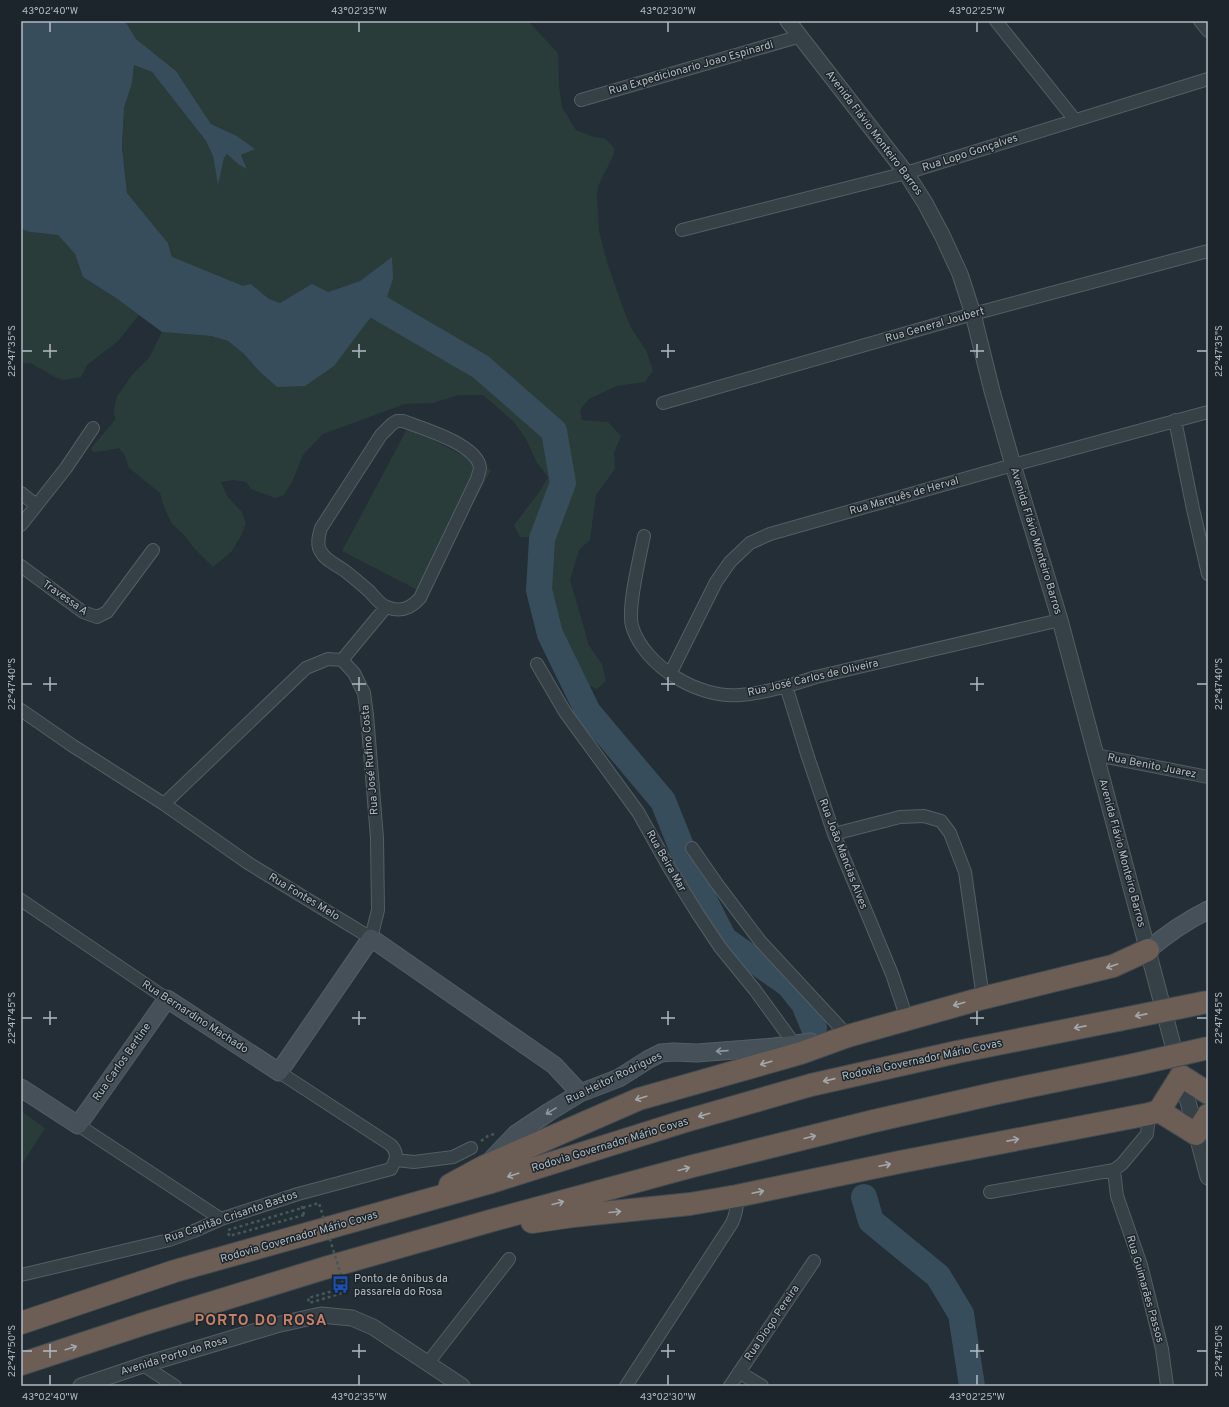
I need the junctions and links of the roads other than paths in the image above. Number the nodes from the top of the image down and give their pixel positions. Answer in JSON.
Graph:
{"nodes":[{"id":1,"x":788,"y":21,"type":"edge"},
{"id":2,"x":996,"y":21,"type":"edge"},
{"id":3,"x":1200,"y":21,"type":"edge"},
{"id":4,"x":1208,"y":31,"type":"edge"},
{"id":5,"x":801,"y":36,"type":"junction"},
{"id":6,"x":1208,"y":79,"type":"edge"},
{"id":7,"x":581,"y":100,"type":"dead end"},
{"id":8,"x":1075,"y":120,"type":"junction"},
{"id":9,"x":906,"y":174,"type":"junction"},
{"id":10,"x":682,"y":230,"type":"dead end"},
{"id":11,"x":1208,"y":251,"type":"edge"},
{"id":12,"x":973,"y":314,"type":"junction"},
{"id":13,"x":663,"y":403,"type":"dead end"},
{"id":14,"x":1208,"y":412,"type":"edge"},
{"id":15,"x":1175,"y":420,"type":"junction"},
{"id":16,"x":93,"y":428,"type":"dead end"},
{"id":17,"x":1013,"y":465,"type":"junction"},
{"id":18,"x":21,"y":493,"type":"edge"},
{"id":19,"x":36,"y":505,"type":"junction"},
{"id":20,"x":21,"y":525,"type":"edge"},
{"id":21,"x":644,"y":536,"type":"dead end"},
{"id":22,"x":153,"y":550,"type":"dead end"},
{"id":23,"x":21,"y":566,"type":"edge"},
{"id":24,"x":1208,"y":574,"type":"edge"},
{"id":25,"x":386,"y":607,"type":"junction"},
{"id":26,"x":1060,"y":620,"type":"junction"},
{"id":27,"x":342,"y":660,"type":"junction"},
{"id":28,"x":537,"y":664,"type":"dead end"},
{"id":29,"x":670,"y":674,"type":"junction"},
{"id":30,"x":786,"y":686,"type":"junction"},
{"id":31,"x":21,"y":710,"type":"edge"},
{"id":32,"x":1096,"y":755,"type":"junction"},
{"id":33,"x":1208,"y":777,"type":"edge"},
{"id":34,"x":164,"y":804,"type":"junction"},
{"id":35,"x":834,"y":834,"type":"junction"},
{"id":36,"x":692,"y":848,"type":"dead end"},
{"id":37,"x":21,"y":900,"type":"edge"},
{"id":38,"x":1208,"y":910,"type":"edge"},
{"id":39,"x":371,"y":938,"type":"junction"},
{"id":40,"x":1148,"y":950,"type":"junction"},
{"id":41,"x":983,"y":998,"type":"junction"},
{"id":42,"x":167,"y":999,"type":"junction"},
{"id":43,"x":1207,"y":1002,"type":"edge"},
{"id":44,"x":907,"y":1019,"type":"junction"},
{"id":45,"x":820,"y":1043,"type":"junction"},
{"id":46,"x":1208,"y":1048,"type":"edge"},
{"id":47,"x":279,"y":1072,"type":"junction"},
{"id":48,"x":1181,"y":1076,"type":"junction"},
{"id":49,"x":21,"y":1088,"type":"edge"},
{"id":50,"x":580,"y":1093,"type":"junction"},
{"id":51,"x":1208,"y":1093,"type":"edge"},
{"id":52,"x":1154,"y":1112,"type":"junction"},
{"id":53,"x":1208,"y":1115,"type":"edge"},
{"id":54,"x":78,"y":1125,"type":"junction"},
{"id":55,"x":1196,"y":1134,"type":"junction"},
{"id":56,"x":471,"y":1148,"type":"dead end"},
{"id":57,"x":396,"y":1160,"type":"junction"},
{"id":58,"x":485,"y":1166,"type":"junction"},
{"id":59,"x":1114,"y":1170,"type":"junction"},
{"id":60,"x":1208,"y":1177,"type":"edge"},
{"id":61,"x":990,"y":1192,"type":"dead end"},
{"id":62,"x":737,"y":1196,"type":"junction"},
{"id":63,"x":412,"y":1205,"type":"junction"},
{"id":64,"x":221,"y":1219,"type":"junction"},
{"id":65,"x":509,"y":1259,"type":"dead end"},
{"id":66,"x":814,"y":1261,"type":"dead end"},
{"id":67,"x":21,"y":1275,"type":"edge"},
{"id":68,"x":21,"y":1323,"type":"edge"},
{"id":69,"x":143,"y":1324,"type":"junction"},
{"id":70,"x":21,"y":1364,"type":"edge"},
{"id":71,"x":427,"y":1364,"type":"junction"},
{"id":72,"x":143,"y":1365,"type":"junction"},
{"id":73,"x":739,"y":1372,"type":"junction"},
{"id":74,"x":81,"y":1386,"type":"edge"},
{"id":75,"x":175,"y":1386,"type":"edge"},
{"id":76,"x":462,"y":1386,"type":"edge"},
{"id":77,"x":626,"y":1386,"type":"edge"},
{"id":78,"x":730,"y":1386,"type":"edge"},
{"id":79,"x":762,"y":1386,"type":"edge"},
{"id":80,"x":1167,"y":1386,"type":"edge"}],
"edges":[{"from":1,"to":5,"type":"street","name":"Avenida Flávio Monteiro Barros"},
{"from":2,"to":8,"type":"street"},
{"from":3,"to":4,"type":"street"},
{"from":5,"to":7,"type":"street","name":"Rua Expedicionario Joao Espinardi"},
{"from":5,"to":9,"type":"street","name":"Avenida Flávio Monteiro Barros"},
{"from":6,"to":8,"type":"street","name":"Rua Lopo Gonçalves"},
{"from":8,"to":9,"type":"street","name":"Rua Lopo Gonçalves"},
{"from":9,"to":10,"type":"street","name":"Rua Lopo Gonçalves"},
{"from":9,"to":12,"type":"street","name":"Avenida Flávio Monteiro Barros"},
{"from":11,"to":12,"type":"street","name":"Rua General Joubert"},
{"from":12,"to":13,"type":"street","name":"Rua General Joubert"},
{"from":12,"to":17,"type":"street","name":"Avenida Flávio Monteiro Barros"},
{"from":14,"to":15,"type":"street","name":"Rua Marquês de Herval"},
{"from":15,"to":17,"type":"street","name":"Rua Marquês de Herval"},
{"from":15,"to":24,"type":"street"},
{"from":16,"to":19,"type":"street"},
{"from":17,"to":26,"type":"street","name":"Avenida Flávio Monteiro Barros"},
{"from":17,"to":29,"type":"street","name":"Rua Marquês de Herval"},
{"from":18,"to":19,"type":"street"},
{"from":19,"to":20,"type":"street"},
{"from":21,"to":29,"type":"street","name":"Rua José Carlos de Oliveira"},
{"from":22,"to":23,"type":"street","name":"Travessa A"},
{"from":25,"to":25,"type":"street"},
{"from":25,"to":27,"type":"street"},
{"from":26,"to":30,"type":"street","name":"Rua José Carlos de Oliveira"},
{"from":26,"to":32,"type":"street","name":"Avenida Flávio Monteiro Barros"},
{"from":27,"to":34,"type":"street"},
{"from":27,"to":39,"type":"street","name":"Rua José Rufino Costa"},
{"from":28,"to":45,"type":"street","name":"Rua Beira Mar"},
{"from":29,"to":30,"type":"street","name":"Rua José Carlos de Oliveira"},
{"from":30,"to":35,"type":"street","name":"Rua João Mancias Alves"},
{"from":31,"to":34,"type":"street","name":"Rua Fontes Melo"},
{"from":32,"to":33,"type":"street","name":"Rua Benito Juarez"},
{"from":32,"to":40,"type":"street","name":"Avenida Flávio Monteiro Barros"},
{"from":34,"to":39,"type":"street","name":"Rua Fontes Melo"},
{"from":35,"to":41,"type":"street"},
{"from":35,"to":44,"type":"street","name":"Rua João Mancias Alves"},
{"from":36,"to":45,"type":"street"},
{"from":37,"to":42,"type":"street","name":"Rua Bernardino Machado"},
{"from":38,"to":40,"type":"main road"},
{"from":39,"to":47,"type":"main road","name":"Rua José Rufino Costa"},
{"from":39,"to":50,"type":"main road","name":"Rua Fontes Melo"},
{"from":40,"to":41,"type":"highway","one_way":true},
{"from":40,"to":48,"type":"street","name":"Avenida Flávio Monteiro Barros"},
{"from":41,"to":44,"type":"highway","one_way":true},
{"from":42,"to":47,"type":"main road","name":"Rua Bernardino Machado"},
{"from":42,"to":54,"type":"main road","name":"Rua Carlos Bertine"},
{"from":43,"to":63,"type":"highway","name":"Rodovia Governador Mário Covas","one_way":true,"bridge":true},
{"from":44,"to":45,"type":"highway"},
{"from":45,"to":50,"type":"main road","name":"Rua Heitor Rodrigues","one_way":true},
{"from":45,"to":58,"type":"highway","one_way":true},
{"from":69,"to":46,"type":"highway","one_way":true,"bridge":true},
{"from":47,"to":57,"type":"street","name":"Rua Bernardino Machado"},
{"from":48,"to":51,"type":"highway"},
{"from":48,"to":52,"type":"highway"},
{"from":48,"to":55,"type":"street","name":"Avenida Flávio Monteiro Barros"},
{"from":49,"to":54,"type":"main road"},
{"from":50,"to":58,"type":"main road","name":"Rua Heitor Rodrigues","one_way":true},
{"from":52,"to":55,"type":"highway"},
{"from":52,"to":59,"type":"street"},
{"from":62,"to":52,"type":"highway","one_way":true},
{"from":53,"to":55,"type":"highway"},
{"from":54,"to":64,"type":"street"},
{"from":55,"to":60,"type":"street","name":"Avenida Flávio Monteiro Barros"},
{"from":56,"to":57,"type":"street"},
{"from":57,"to":64,"type":"street","name":"Rua Capitão Crisanto Bastos"},
{"from":58,"to":63,"type":"highway"},
{"from":59,"to":61,"type":"street"},
{"from":59,"to":80,"type":"street","name":"Rua Guimarães Passos"},
{"from":69,"to":62,"type":"highway","one_way":true},
{"from":62,"to":77,"type":"street"},
{"from":63,"to":68,"type":"highway","name":"Rodovia Governador Mário Covas"},
{"from":64,"to":67,"type":"street","name":"Rua Capitão Crisanto Bastos"},
{"from":65,"to":71,"type":"street"},
{"from":66,"to":73,"type":"street","name":"Rua Diogo Pereira"},
{"from":70,"to":69,"type":"highway","one_way":true},
{"from":71,"to":72,"type":"street","name":"Avenida Porto do Rosa"},
{"from":71,"to":76,"type":"street","name":"Avenida Porto do Rosa"},
{"from":72,"to":74,"type":"street","name":"Avenida Porto do Rosa"},
{"from":72,"to":75,"type":"street"},
{"from":73,"to":78,"type":"street","name":"Rua Diogo Pereira"},
{"from":73,"to":79,"type":"street"}]}
